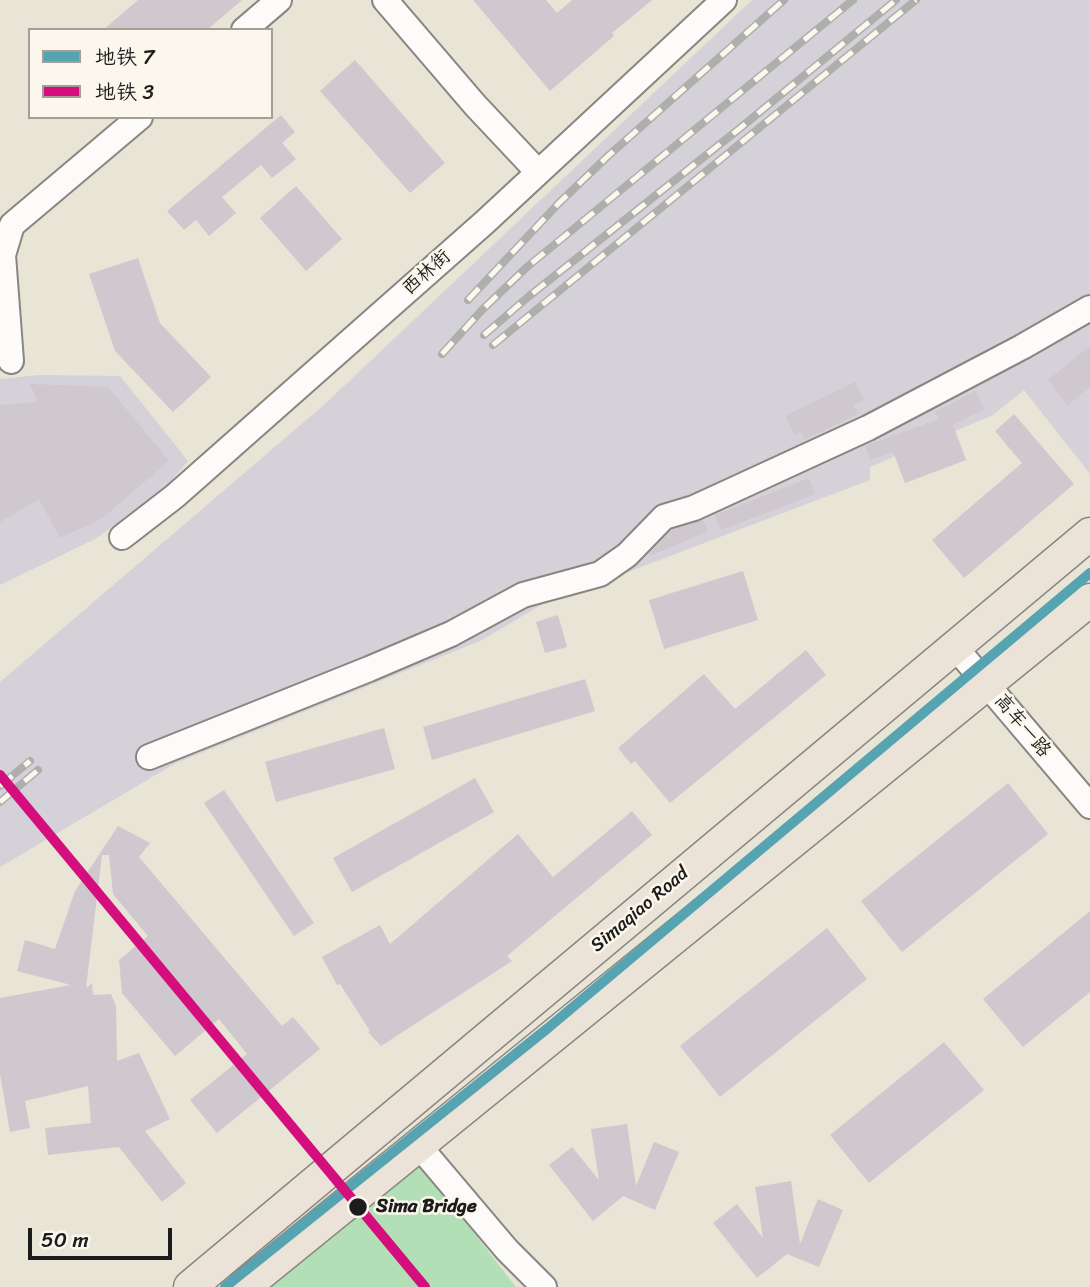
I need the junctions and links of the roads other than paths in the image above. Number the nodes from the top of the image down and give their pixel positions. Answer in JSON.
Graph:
{"nodes":[{"id":1,"x":279,"y":0,"type":"edge"},
{"id":2,"x":385,"y":0,"type":"edge"},
{"id":3,"x":724,"y":0,"type":"edge"},
{"id":4,"x":246,"y":28,"type":"edge"},
{"id":5,"x":138,"y":119,"type":"edge"},
{"id":6,"x":538,"y":173,"type":"junction"},
{"id":7,"x":1090,"y":308,"type":"edge"},
{"id":8,"x":11,"y":361,"type":"dead end"},
{"id":9,"x":1090,"y":534,"type":"edge"},
{"id":10,"x":122,"y":537,"type":"dead end"},
{"id":11,"x":1090,"y":600,"type":"edge"},
{"id":12,"x":955,"y":647,"type":"junction"},
{"id":13,"x":987,"y":685,"type":"junction"},
{"id":14,"x":149,"y":757,"type":"dead end"},
{"id":15,"x":1090,"y":806,"type":"edge"},
{"id":16,"x":419,"y":1146,"type":"junction"},
{"id":17,"x":215,"y":1266,"type":"junction"},
{"id":18,"x":171,"y":1287,"type":"edge"},
{"id":19,"x":190,"y":1287,"type":"edge"},
{"id":20,"x":244,"y":1287,"type":"edge"},
{"id":21,"x":544,"y":1287,"type":"edge"}],
"edges":[{"from":1,"to":4,"type":"street"},
{"from":2,"to":6,"type":"street"},
{"from":3,"to":6,"type":"street","name":"西林街"},
{"from":5,"to":8,"type":"street"},
{"from":6,"to":10,"type":"street","name":"西林街"},
{"from":7,"to":14,"type":"street"},
{"from":9,"to":12,"type":"main road","name":"Simaqiao Road"},
{"from":11,"to":13,"type":"main road"},
{"from":12,"to":13,"type":"street","name":"高车一路"},
{"from":12,"to":17,"type":"main road","name":"Simaqiao Road"},
{"from":13,"to":15,"type":"street","name":"高车一路"},
{"from":13,"to":16,"type":"main road"},
{"from":16,"to":20,"type":"main road"},
{"from":16,"to":21,"type":"street"},
{"from":17,"to":18,"type":"main road"},
{"from":17,"to":19,"type":"main road","name":"Simaqiao Road"}]}
